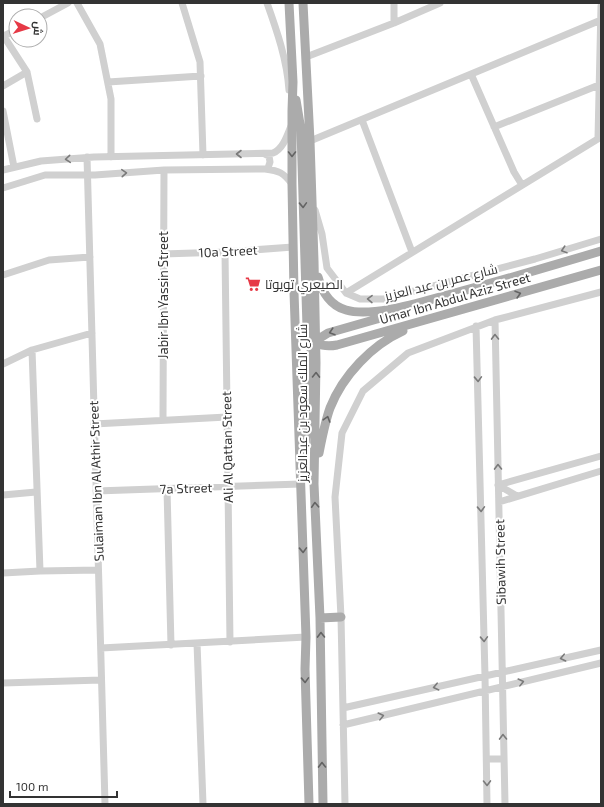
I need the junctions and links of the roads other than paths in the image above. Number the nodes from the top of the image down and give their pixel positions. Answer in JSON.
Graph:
{"nodes":[{"id":1,"x":68,"y":3,"type":"edge"},
{"id":2,"x":77,"y":3,"type":"edge"},
{"id":3,"x":182,"y":3,"type":"edge"},
{"id":4,"x":267,"y":3,"type":"edge"},
{"id":5,"x":284,"y":3,"type":"edge"},
{"id":6,"x":289,"y":3,"type":"edge"},
{"id":7,"x":303,"y":3,"type":"edge"},
{"id":8,"x":394,"y":3,"type":"edge"},
{"id":9,"x":440,"y":3,"type":"edge"},
{"id":10,"x":601,"y":6,"type":"edge"},
{"id":11,"x":48,"y":14,"type":"edge"},
{"id":12,"x":601,"y":20,"type":"edge"},
{"id":13,"x":394,"y":23,"type":"junction"},
{"id":14,"x":3,"y":36,"type":"edge"},
{"id":15,"x":291,"y":51,"type":"junction"},
{"id":16,"x":306,"y":57,"type":"junction"},
{"id":17,"x":600,"y":59,"type":"edge"},
{"id":18,"x":28,"y":72,"type":"junction"},
{"id":19,"x":471,"y":74,"type":"junction"},
{"id":20,"x":201,"y":76,"type":"junction"},
{"id":21,"x":108,"y":82,"type":"junction"},
{"id":22,"x":293,"y":82,"type":"junction"},
{"id":23,"x":599,"y":85,"type":"junction"},
{"id":24,"x":3,"y":86,"type":"edge"},
{"id":25,"x":3,"y":110,"type":"edge"},
{"id":26,"x":292,"y":111,"type":"junction"},
{"id":27,"x":37,"y":119,"type":"dead end"},
{"id":28,"x":362,"y":120,"type":"junction"},
{"id":29,"x":291,"y":126,"type":"junction"},
{"id":30,"x":494,"y":127,"type":"junction"},
{"id":31,"x":600,"y":137,"type":"edge"},
{"id":32,"x":310,"y":141,"type":"junction"},
{"id":33,"x":265,"y":154,"type":"junction"},
{"id":34,"x":203,"y":155,"type":"junction"},
{"id":35,"x":87,"y":157,"type":"junction"},
{"id":36,"x":111,"y":157,"type":"junction"},
{"id":37,"x":14,"y":167,"type":"junction"},
{"id":38,"x":265,"y":169,"type":"junction"},
{"id":39,"x":3,"y":170,"type":"edge"},
{"id":40,"x":164,"y":170,"type":"junction"},
{"id":41,"x":87,"y":175,"type":"junction"},
{"id":42,"x":292,"y":184,"type":"junction"},
{"id":43,"x":522,"y":185,"type":"junction"},
{"id":44,"x":3,"y":188,"type":"edge"},
{"id":45,"x":312,"y":200,"type":"junction"},
{"id":46,"x":601,"y":238,"type":"edge"},
{"id":47,"x":588,"y":242,"type":"junction"},
{"id":48,"x":293,"y":247,"type":"junction"},
{"id":49,"x":225,"y":252,"type":"junction"},
{"id":50,"x":412,"y":252,"type":"junction"},
{"id":51,"x":601,"y":252,"type":"edge"},
{"id":52,"x":164,"y":254,"type":"junction"},
{"id":53,"x":90,"y":256,"type":"junction"},
{"id":54,"x":579,"y":258,"type":"junction"},
{"id":55,"x":314,"y":262,"type":"junction"},
{"id":56,"x":601,"y":270,"type":"edge"},
{"id":57,"x":3,"y":275,"type":"edge"},
{"id":58,"x":601,"y":292,"type":"edge"},
{"id":59,"x":346,"y":293,"type":"junction"},
{"id":60,"x":422,"y":302,"type":"junction"},
{"id":61,"x":426,"y":320,"type":"junction"},
{"id":62,"x":494,"y":320,"type":"junction"},
{"id":63,"x":476,"y":326,"type":"junction"},
{"id":64,"x":92,"y":333,"type":"junction"},
{"id":65,"x":316,"y":342,"type":"junction"},
{"id":66,"x":32,"y":350,"type":"junction"},
{"id":67,"x":3,"y":364,"type":"edge"},
{"id":68,"x":227,"y":417,"type":"junction"},
{"id":69,"x":162,"y":420,"type":"junction"},
{"id":70,"x":94,"y":424,"type":"junction"},
{"id":71,"x":601,"y":456,"type":"edge"},
{"id":72,"x":601,"y":471,"type":"edge"},
{"id":73,"x":301,"y":484,"type":"junction"},
{"id":74,"x":314,"y":484,"type":"junction"},
{"id":75,"x":498,"y":485,"type":"junction"},
{"id":76,"x":228,"y":486,"type":"junction"},
{"id":77,"x":167,"y":489,"type":"junction"},
{"id":78,"x":96,"y":491,"type":"junction"},
{"id":79,"x":36,"y":492,"type":"junction"},
{"id":80,"x":3,"y":494,"type":"edge"},
{"id":81,"x":517,"y":496,"type":"junction"},
{"id":82,"x":499,"y":502,"type":"junction"},
{"id":83,"x":98,"y":570,"type":"junction"},
{"id":84,"x":40,"y":571,"type":"junction"},
{"id":85,"x":3,"y":573,"type":"edge"},
{"id":86,"x":341,"y":617,"type":"junction"},
{"id":87,"x":320,"y":618,"type":"junction"},
{"id":88,"x":306,"y":638,"type":"junction"},
{"id":89,"x":230,"y":642,"type":"junction"},
{"id":90,"x":197,"y":643,"type":"junction"},
{"id":91,"x":171,"y":644,"type":"junction"},
{"id":92,"x":101,"y":648,"type":"junction"},
{"id":93,"x":601,"y":650,"type":"edge"},
{"id":94,"x":601,"y":662,"type":"edge"},
{"id":95,"x":502,"y":672,"type":"junction"},
{"id":96,"x":486,"y":676,"type":"junction"},
{"id":97,"x":101,"y":680,"type":"junction"},
{"id":98,"x":3,"y":683,"type":"edge"},
{"id":99,"x":502,"y":686,"type":"junction"},
{"id":100,"x":486,"y":690,"type":"junction"},
{"id":101,"x":343,"y":708,"type":"junction"},
{"id":102,"x":343,"y":725,"type":"junction"},
{"id":103,"x":487,"y":759,"type":"junction"},
{"id":104,"x":504,"y":759,"type":"junction"},
{"id":105,"x":105,"y":804,"type":"edge"},
{"id":106,"x":203,"y":804,"type":"edge"},
{"id":107,"x":309,"y":804,"type":"edge"},
{"id":108,"x":323,"y":804,"type":"edge"},
{"id":109,"x":345,"y":804,"type":"edge"},
{"id":110,"x":487,"y":804,"type":"edge"},
{"id":111,"x":505,"y":804,"type":"edge"}],
"edges":[{"from":1,"to":11,"type":"street"},
{"from":2,"to":21,"type":"street"},
{"from":3,"to":20,"type":"street"},
{"from":4,"to":26,"type":"street"},
{"from":5,"to":15,"type":"main road"},
{"from":6,"to":15,"type":"main road","name":"شارع الملك سعود بن عبدالعزيز"},
{"from":7,"to":16,"type":"main road","name":"شارع الملك سعود بن عبدالعزيز"},
{"from":8,"to":13,"type":"street"},
{"from":9,"to":13,"type":"street"},
{"from":10,"to":12,"type":"street"},
{"from":12,"to":17,"type":"street"},
{"from":12,"to":19,"type":"street"},
{"from":13,"to":16,"type":"street"},
{"from":14,"to":18,"type":"street"},
{"from":15,"to":22,"type":"main road","name":"شارع الملك سعود بن عبدالعزيز"},
{"from":16,"to":32,"type":"main road","name":"شارع الملك سعود بن عبدالعزيز"},
{"from":17,"to":23,"type":"street"},
{"from":18,"to":24,"type":"street"},
{"from":18,"to":27,"type":"street"},
{"from":19,"to":28,"type":"street"},
{"from":19,"to":30,"type":"street"},
{"from":20,"to":21,"type":"street"},
{"from":20,"to":34,"type":"street"},
{"from":21,"to":36,"type":"street"},
{"from":22,"to":26,"type":"main road","name":"شارع الملك سعود بن عبدالعزيز"},
{"from":22,"to":65,"type":"main road","one_way":true},
{"from":23,"to":30,"type":"street"},
{"from":23,"to":31,"type":"street"},
{"from":25,"to":37,"type":"street"},
{"from":26,"to":29,"type":"main road","name":"شارع الملك سعود بن عبدالعزيز"},
{"from":28,"to":32,"type":"street"},
{"from":28,"to":50,"type":"street"},
{"from":29,"to":33,"type":"street"},
{"from":29,"to":42,"type":"main road","name":"شارع الملك سعود بن عبدالعزيز","one_way":true},
{"from":30,"to":43,"type":"street"},
{"from":31,"to":43,"type":"street"},
{"from":32,"to":45,"type":"main road","name":"شارع الملك سعود بن عبدالعزيز"},
{"from":33,"to":34,"type":"street","one_way":true},
{"from":33,"to":38,"type":"street"},
{"from":34,"to":36,"type":"street"},
{"from":35,"to":36,"type":"street"},
{"from":35,"to":37,"type":"street","one_way":true},
{"from":35,"to":41,"type":"street","name":"Sulaiman Ibn Al Athir Street"},
{"from":37,"to":39,"type":"street"},
{"from":38,"to":40,"type":"street"},
{"from":38,"to":42,"type":"street"},
{"from":41,"to":40,"type":"street","one_way":true},
{"from":40,"to":52,"type":"street","name":"Jabir Ibn Yassin Street"},
{"from":41,"to":44,"type":"street"},
{"from":41,"to":53,"type":"street","name":"Sulaiman Ibn Al Athir Street"},
{"from":42,"to":48,"type":"main road","name":"شارع الملك سعود بن عبدالعزيز"},
{"from":43,"to":50,"type":"street"},
{"from":45,"to":55,"type":"main road","name":"شارع الملك سعود بن عبدالعزيز"},
{"from":45,"to":59,"type":"street"},
{"from":46,"to":47,"type":"street"},
{"from":47,"to":54,"type":"street"},
{"from":47,"to":59,"type":"street","one_way":true},
{"from":48,"to":49,"type":"street","name":"10a Street"},
{"from":48,"to":73,"type":"main road","name":"شارع الملك سعود بن عبدالعزيز"},
{"from":49,"to":52,"type":"street","name":"10a Street"},
{"from":49,"to":68,"type":"street","name":"Ali Al Qattan Street"},
{"from":50,"to":59,"type":"street"},
{"from":51,"to":54,"type":"main road","name":"شارع عمر بن عبد العزيز"},
{"from":52,"to":69,"type":"street","name":"Jabir Ibn Yassin Street"},
{"from":53,"to":57,"type":"street"},
{"from":53,"to":64,"type":"street","name":"Sulaiman Ibn Al Athir Street"},
{"from":54,"to":60,"type":"main road","name":"شارع عمر بن عبد العزيز"},
{"from":55,"to":60,"type":"main road","name":"شارع عمر بن عبد العزيز"},
{"from":55,"to":65,"type":"main road","name":"شارع الملك سعود بن عبدالعزيز"},
{"from":61,"to":56,"type":"main road","name":"Umar Ibn Abdul Aziz Street","one_way":true},
{"from":58,"to":62,"type":"street"},
{"from":60,"to":65,"type":"main road","one_way":true},
{"from":61,"to":65,"type":"main road","name":"Umar Ibn Abdul Aziz Street"},
{"from":74,"to":61,"type":"main road","one_way":true},
{"from":62,"to":63,"type":"street"},
{"from":75,"to":62,"type":"street","name":"Sibawih Street","one_way":true},
{"from":63,"to":86,"type":"street"},
{"from":63,"to":96,"type":"street","name":"Sibawih Street","one_way":true},
{"from":64,"to":66,"type":"street"},
{"from":64,"to":70,"type":"street","name":"Sulaiman Ibn Al Athir Street"},
{"from":65,"to":73,"type":"main road"},
{"from":74,"to":65,"type":"main road","name":"شارع الملك سعود بن عبدالعزيز","one_way":true},
{"from":66,"to":67,"type":"street"},
{"from":66,"to":79,"type":"street"},
{"from":68,"to":69,"type":"street"},
{"from":68,"to":76,"type":"street","name":"Ali Al Qattan Street"},
{"from":69,"to":70,"type":"street"},
{"from":70,"to":78,"type":"street","name":"Sulaiman Ibn Al Athir Street"},
{"from":71,"to":75,"type":"street"},
{"from":72,"to":81,"type":"street"},
{"from":73,"to":76,"type":"street","name":"7a Street"},
{"from":73,"to":88,"type":"main road","name":"شارع الملك سعود بن عبدالعزيز","one_way":true},
{"from":87,"to":74,"type":"main road","name":"شارع الملك سعود بن عبدالعزيز","one_way":true},
{"from":75,"to":81,"type":"street"},
{"from":75,"to":82,"type":"street","name":"Sibawih Street"},
{"from":76,"to":77,"type":"street","name":"7a Street"},
{"from":76,"to":89,"type":"street","name":"Ali Al Qattan Street"},
{"from":77,"to":78,"type":"street","name":"7a Street"},
{"from":77,"to":91,"type":"street"},
{"from":78,"to":83,"type":"street","name":"Sulaiman Ibn Al Athir Street"},
{"from":79,"to":80,"type":"street"},
{"from":79,"to":84,"type":"street"},
{"from":81,"to":82,"type":"street"},
{"from":82,"to":95,"type":"street","name":"Sibawih Street"},
{"from":83,"to":84,"type":"street"},
{"from":83,"to":92,"type":"street","name":"Sulaiman Ibn Al Athir Street"},
{"from":84,"to":85,"type":"street"},
{"from":86,"to":87,"type":"main road"},
{"from":86,"to":101,"type":"street"},
{"from":108,"to":87,"type":"main road","name":"شارع الملك سعود بن عبدالعزيز","one_way":true},
{"from":88,"to":89,"type":"street"},
{"from":88,"to":107,"type":"main road","name":"شارع الملك سعود بن عبدالعزيز","one_way":true},
{"from":89,"to":90,"type":"street"},
{"from":90,"to":91,"type":"street"},
{"from":90,"to":106,"type":"street"},
{"from":91,"to":92,"type":"street"},
{"from":92,"to":97,"type":"street","name":"Sulaiman Ibn Al Athir Street"},
{"from":93,"to":95,"type":"street","one_way":true},
{"from":99,"to":94,"type":"street","one_way":true},
{"from":95,"to":96,"type":"street"},
{"from":95,"to":99,"type":"street","name":"Sibawih Street"},
{"from":96,"to":100,"type":"street","name":"Sibawih Street"},
{"from":96,"to":101,"type":"street","one_way":true},
{"from":97,"to":98,"type":"street"},
{"from":97,"to":105,"type":"street","name":"Sulaiman Ibn Al Athir Street"},
{"from":99,"to":100,"type":"street"},
{"from":104,"to":99,"type":"street","name":"Sibawih Street","one_way":true},
{"from":102,"to":100,"type":"street","one_way":true},
{"from":100,"to":103,"type":"street","name":"Sibawih Street"},
{"from":101,"to":102,"type":"street"},
{"from":102,"to":109,"type":"street"},
{"from":103,"to":104,"type":"street"},
{"from":103,"to":110,"type":"street","name":"Sibawih Street","one_way":true},
{"from":104,"to":111,"type":"street","name":"Sibawih Street"}]}
